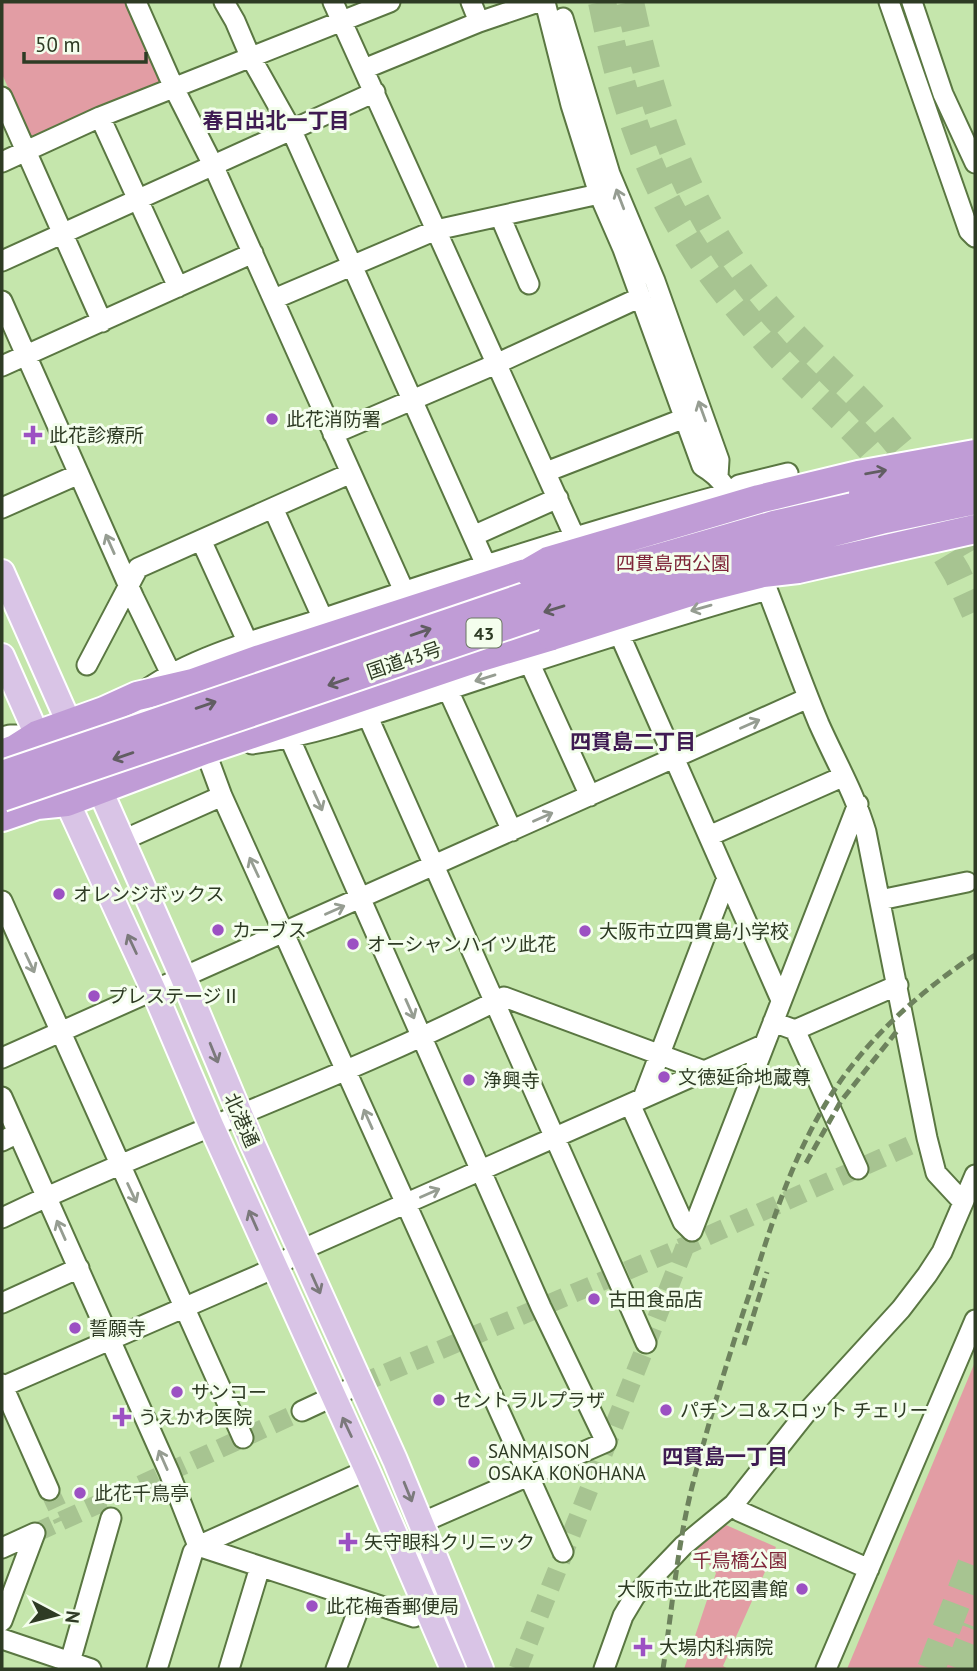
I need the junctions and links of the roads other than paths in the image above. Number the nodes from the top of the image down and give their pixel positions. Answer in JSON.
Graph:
{"nodes":[{"id":1,"x":136,"y":2,"type":"edge"},
{"id":2,"x":224,"y":2,"type":"edge"},
{"id":3,"x":333,"y":2,"type":"edge"},
{"id":4,"x":390,"y":2,"type":"edge"},
{"id":5,"x":471,"y":2,"type":"edge"},
{"id":6,"x":538,"y":2,"type":"edge"},
{"id":7,"x":545,"y":2,"type":"edge"},
{"id":8,"x":559,"y":2,"type":"edge"},
{"id":9,"x":890,"y":2,"type":"edge"},
{"id":10,"x":912,"y":2,"type":"edge"},
{"id":11,"x":341,"y":20,"type":"junction"},
{"id":12,"x":479,"y":22,"type":"junction"},
{"id":13,"x":250,"y":56,"type":"junction"},
{"id":14,"x":365,"y":69,"type":"junction"},
{"id":15,"x":174,"y":88,"type":"junction"},
{"id":16,"x":375,"y":92,"type":"junction"},
{"id":17,"x":2,"y":97,"type":"edge"},
{"id":18,"x":100,"y":117,"type":"junction"},
{"id":19,"x":291,"y":130,"type":"junction"},
{"id":20,"x":26,"y":152,"type":"junction"},
{"id":21,"x":2,"y":162,"type":"edge"},
{"id":22,"x":975,"y":163,"type":"edge"},
{"id":23,"x":214,"y":165,"type":"junction"},
{"id":24,"x":599,"y":194,"type":"junction"},
{"id":25,"x":138,"y":199,"type":"junction"},
{"id":26,"x":500,"y":216,"type":"junction"},
{"id":27,"x":436,"y":230,"type":"junction"},
{"id":28,"x":63,"y":234,"type":"junction"},
{"id":29,"x":973,"y":239,"type":"edge"},
{"id":30,"x":253,"y":253,"type":"junction"},
{"id":31,"x":2,"y":261,"type":"edge"},
{"id":32,"x":352,"y":264,"type":"junction"},
{"id":33,"x":529,"y":284,"type":"dead end"},
{"id":34,"x":178,"y":287,"type":"junction"},
{"id":35,"x":641,"y":297,"type":"junction"},
{"id":36,"x":274,"y":299,"type":"junction"},
{"id":37,"x":2,"y":301,"type":"edge"},
{"id":38,"x":102,"y":322,"type":"junction"},
{"id":39,"x":26,"y":355,"type":"junction"},
{"id":40,"x":496,"y":363,"type":"junction"},
{"id":41,"x":2,"y":366,"type":"edge"},
{"id":42,"x":412,"y":400,"type":"junction"},
{"id":43,"x":685,"y":418,"type":"junction"},
{"id":44,"x":334,"y":433,"type":"junction"},
{"id":45,"x":975,"y":454,"type":"edge"},
{"id":46,"x":546,"y":472,"type":"junction"},
{"id":47,"x":351,"y":473,"type":"junction"},
{"id":48,"x":788,"y":473,"type":"dead end"},
{"id":49,"x":79,"y":474,"type":"junction"},
{"id":50,"x":975,"y":480,"type":"edge"},
{"id":51,"x":723,"y":484,"type":"junction"},
{"id":52,"x":558,"y":498,"type":"junction"},
{"id":53,"x":975,"y":500,"type":"edge"},
{"id":54,"x":2,"y":508,"type":"edge"},
{"id":55,"x":274,"y":508,"type":"junction"},
{"id":56,"x":975,"y":529,"type":"edge"},
{"id":57,"x":472,"y":536,"type":"junction"},
{"id":58,"x":575,"y":538,"type":"junction"},
{"id":59,"x":201,"y":540,"type":"junction"},
{"id":60,"x":486,"y":565,"type":"junction"},
{"id":61,"x":2,"y":572,"type":"edge"},
{"id":62,"x":528,"y":572,"type":"junction"},
{"id":63,"x":765,"y":582,"type":"junction"},
{"id":64,"x":128,"y":584,"type":"junction"},
{"id":65,"x":404,"y":591,"type":"junction"},
{"id":66,"x":323,"y":619,"type":"junction"},
{"id":67,"x":620,"y":635,"type":"junction"},
{"id":68,"x":254,"y":651,"type":"junction"},
{"id":69,"x":2,"y":656,"type":"edge"},
{"id":70,"x":530,"y":664,"type":"junction"},
{"id":71,"x":87,"y":665,"type":"dead end"},
{"id":72,"x":170,"y":672,"type":"junction"},
{"id":73,"x":448,"y":690,"type":"junction"},
{"id":74,"x":137,"y":696,"type":"junction"},
{"id":75,"x":808,"y":698,"type":"junction"},
{"id":76,"x":368,"y":717,"type":"junction"},
{"id":77,"x":69,"y":723,"type":"junction"},
{"id":78,"x":37,"y":735,"type":"junction"},
{"id":79,"x":2,"y":737,"type":"edge"},
{"id":80,"x":290,"y":739,"type":"junction"},
{"id":81,"x":205,"y":750,"type":"junction"},
{"id":82,"x":2,"y":754,"type":"edge"},
{"id":83,"x":674,"y":758,"type":"junction"},
{"id":84,"x":2,"y":775,"type":"edge"},
{"id":85,"x":842,"y":777,"type":"junction"},
{"id":86,"x":100,"y":790,"type":"junction"},
{"id":87,"x":222,"y":796,"type":"junction"},
{"id":88,"x":590,"y":796,"type":"junction"},
{"id":89,"x":2,"y":797,"type":"edge"},
{"id":90,"x":67,"y":802,"type":"junction"},
{"id":91,"x":858,"y":804,"type":"junction"},
{"id":92,"x":2,"y":817,"type":"edge"},
{"id":93,"x":512,"y":831,"type":"junction"},
{"id":94,"x":2,"y":832,"type":"edge"},
{"id":95,"x":709,"y":836,"type":"junction"},
{"id":96,"x":121,"y":841,"type":"junction"},
{"id":97,"x":435,"y":866,"type":"junction"},
{"id":98,"x":727,"y":878,"type":"junction"},
{"id":99,"x":967,"y":882,"type":"dead end"},
{"id":100,"x":361,"y":899,"type":"junction"},
{"id":101,"x":880,"y":900,"type":"junction"},
{"id":102,"x":2,"y":901,"type":"edge"},
{"id":103,"x":285,"y":933,"type":"junction"},
{"id":104,"x":183,"y":978,"type":"junction"},
{"id":105,"x":898,"y":985,"type":"junction"},
{"id":106,"x":154,"y":991,"type":"junction"},
{"id":107,"x":781,"y":1000,"type":"junction"},
{"id":108,"x":494,"y":1002,"type":"junction"},
{"id":109,"x":773,"y":1022,"type":"junction"},
{"id":110,"x":795,"y":1030,"type":"junction"},
{"id":111,"x":62,"y":1031,"type":"junction"},
{"id":112,"x":422,"y":1035,"type":"junction"},
{"id":113,"x":764,"y":1045,"type":"junction"},
{"id":114,"x":659,"y":1055,"type":"junction"},
{"id":115,"x":2,"y":1058,"type":"edge"},
{"id":116,"x":346,"y":1069,"type":"junction"},
{"id":117,"x":704,"y":1072,"type":"junction"},
{"id":118,"x":2,"y":1097,"type":"edge"},
{"id":119,"x":636,"y":1101,"type":"junction"},
{"id":120,"x":240,"y":1116,"type":"junction"},
{"id":121,"x":211,"y":1125,"type":"junction"},
{"id":122,"x":10,"y":1137,"type":"edge"},
{"id":123,"x":555,"y":1137,"type":"junction"},
{"id":124,"x":120,"y":1165,"type":"junction"},
{"id":125,"x":858,"y":1169,"type":"dead end"},
{"id":126,"x":482,"y":1170,"type":"junction"},
{"id":127,"x":975,"y":1175,"type":"edge"},
{"id":128,"x":46,"y":1197,"type":"junction"},
{"id":129,"x":962,"y":1201,"type":"junction"},
{"id":130,"x":406,"y":1204,"type":"junction"},
{"id":131,"x":2,"y":1219,"type":"edge"},
{"id":132,"x":301,"y":1250,"type":"junction"},
{"id":133,"x":79,"y":1268,"type":"junction"},
{"id":134,"x":275,"y":1268,"type":"junction"},
{"id":135,"x":2,"y":1303,"type":"edge"},
{"id":136,"x":185,"y":1307,"type":"junction"},
{"id":137,"x":975,"y":1320,"type":"edge"},
{"id":138,"x":111,"y":1340,"type":"junction"},
{"id":139,"x":646,"y":1343,"type":"dead end"},
{"id":140,"x":360,"y":1384,"type":"junction"},
{"id":141,"x":2,"y":1386,"type":"edge"},
{"id":142,"x":333,"y":1397,"type":"junction"},
{"id":143,"x":302,"y":1411,"type":"tunnel mouth"},
{"id":144,"x":243,"y":1438,"type":"dead end"},
{"id":145,"x":368,"y":1470,"type":"junction"},
{"id":146,"x":528,"y":1478,"type":"junction"},
{"id":147,"x":50,"y":1490,"type":"tunnel mouth"},
{"id":148,"x":734,"y":1504,"type":"junction"},
{"id":149,"x":111,"y":1518,"type":"dead end"},
{"id":150,"x":421,"y":1523,"type":"junction"},
{"id":151,"x":198,"y":1546,"type":"junction"},
{"id":152,"x":2,"y":1548,"type":"edge"},
{"id":153,"x":563,"y":1552,"type":"dead end"},
{"id":154,"x":260,"y":1567,"type":"junction"},
{"id":155,"x":869,"y":1569,"type":"junction"},
{"id":156,"x":362,"y":1600,"type":"junction"},
{"id":157,"x":429,"y":1610,"type":"junction"},
{"id":158,"x":2,"y":1621,"type":"edge"},
{"id":159,"x":2,"y":1639,"type":"edge"},
{"id":160,"x":70,"y":1662,"type":"junction"},
{"id":161,"x":90,"y":1669,"type":"edge"},
{"id":162,"x":158,"y":1669,"type":"edge"},
{"id":163,"x":229,"y":1669,"type":"edge"},
{"id":164,"x":336,"y":1669,"type":"edge"},
{"id":165,"x":453,"y":1669,"type":"edge"},
{"id":166,"x":481,"y":1669,"type":"edge"},
{"id":167,"x":604,"y":1669,"type":"edge"},
{"id":168,"x":827,"y":1669,"type":"edge"}],
"edges":[{"from":1,"to":15,"type":"street"},
{"from":2,"to":13,"type":"street"},
{"from":3,"to":11,"type":"street"},
{"from":4,"to":11,"type":"street"},
{"from":5,"to":12,"type":"street"},
{"from":6,"to":12,"type":"street"},
{"from":7,"to":24,"type":"street"},
{"from":51,"to":8,"type":"street","one_way":true},
{"from":9,"to":29,"type":"street"},
{"from":10,"to":22,"type":"street"},
{"from":11,"to":13,"type":"street"},
{"from":11,"to":14,"type":"street"},
{"from":12,"to":14,"type":"street"},
{"from":13,"to":15,"type":"street"},
{"from":13,"to":19,"type":"street"},
{"from":14,"to":16,"type":"street"},
{"from":15,"to":18,"type":"street"},
{"from":15,"to":23,"type":"street"},
{"from":16,"to":19,"type":"street"},
{"from":16,"to":27,"type":"street"},
{"from":17,"to":20,"type":"street"},
{"from":18,"to":20,"type":"street"},
{"from":18,"to":25,"type":"street"},
{"from":19,"to":23,"type":"street"},
{"from":19,"to":32,"type":"street"},
{"from":20,"to":21,"type":"street"},
{"from":20,"to":28,"type":"street"},
{"from":23,"to":25,"type":"street"},
{"from":23,"to":30,"type":"street"},
{"from":24,"to":26,"type":"street"},
{"from":24,"to":35,"type":"street"},
{"from":25,"to":28,"type":"street"},
{"from":25,"to":34,"type":"street"},
{"from":26,"to":27,"type":"street"},
{"from":26,"to":33,"type":"street"},
{"from":27,"to":32,"type":"street"},
{"from":27,"to":40,"type":"street"},
{"from":28,"to":31,"type":"street"},
{"from":28,"to":38,"type":"street"},
{"from":30,"to":34,"type":"street"},
{"from":30,"to":36,"type":"street"},
{"from":32,"to":36,"type":"street"},
{"from":32,"to":42,"type":"street"},
{"from":34,"to":38,"type":"street"},
{"from":35,"to":40,"type":"street"},
{"from":35,"to":43,"type":"street"},
{"from":36,"to":44,"type":"street"},
{"from":37,"to":39,"type":"street"},
{"from":38,"to":39,"type":"street"},
{"from":39,"to":41,"type":"street"},
{"from":39,"to":49,"type":"street"},
{"from":40,"to":42,"type":"street"},
{"from":40,"to":46,"type":"street"},
{"from":42,"to":44,"type":"street"},
{"from":42,"to":57,"type":"street"},
{"from":43,"to":46,"type":"street"},
{"from":43,"to":51,"type":"street"},
{"from":44,"to":47,"type":"street"},
{"from":62,"to":45,"type":"highway","number":"43","one_way":true,"bridge":true},
{"from":46,"to":52,"type":"street"},
{"from":47,"to":55,"type":"street"},
{"from":47,"to":65,"type":"street"},
{"from":48,"to":51,"type":"street"},
{"from":49,"to":54,"type":"street"},
{"from":64,"to":49,"type":"street","one_way":true},
{"from":50,"to":62,"type":"highway","number":"43","bridge":true},
{"from":84,"to":50,"type":"highway","name":"国道43号","number":"43","one_way":true,"bridge":true},
{"from":51,"to":58,"type":"street"},
{"from":51,"to":63,"type":"street"},
{"from":52,"to":57,"type":"street"},
{"from":52,"to":58,"type":"street"},
{"from":53,"to":63,"type":"highway","bridge":true},
{"from":53,"to":89,"type":"highway","name":"国道43号","number":"43","one_way":true,"bridge":true},
{"from":55,"to":59,"type":"street"},
{"from":55,"to":66,"type":"street"},
{"from":56,"to":63,"type":"highway","number":"43","bridge":true},
{"from":57,"to":60,"type":"street"},
{"from":58,"to":60,"type":"street"},
{"from":58,"to":67,"type":"street"},
{"from":59,"to":64,"type":"street"},
{"from":59,"to":68,"type":"street"},
{"from":60,"to":65,"type":"street"},
{"from":61,"to":77,"type":"main road","name":"北港通"},
{"from":62,"to":68,"type":"highway","number":"43"},
{"from":63,"to":67,"type":"street","one_way":true},
{"from":63,"to":75,"type":"street"},
{"from":63,"to":81,"type":"highway","number":"43","bridge":true},
{"from":64,"to":71,"type":"street"},
{"from":64,"to":72,"type":"street"},
{"from":65,"to":66,"type":"street"},
{"from":66,"to":68,"type":"street"},
{"from":67,"to":70,"type":"street"},
{"from":67,"to":83,"type":"street"},
{"from":68,"to":72,"type":"street"},
{"from":68,"to":74,"type":"highway","number":"43"},
{"from":69,"to":78,"type":"main road","name":"北港通"},
{"from":70,"to":73,"type":"street","one_way":true},
{"from":70,"to":88,"type":"street"},
{"from":72,"to":74,"type":"street"},
{"from":73,"to":76,"type":"street"},
{"from":73,"to":93,"type":"street"},
{"from":74,"to":77,"type":"highway","number":"43"},
{"from":83,"to":75,"type":"street","one_way":true},
{"from":75,"to":85,"type":"street"},
{"from":76,"to":80,"type":"street"},
{"from":76,"to":97,"type":"street"},
{"from":77,"to":78,"type":"highway","number":"43"},
{"from":77,"to":86,"type":"main road","name":"北港通"},
{"from":78,"to":79,"type":"street"},
{"from":78,"to":82,"type":"highway","number":"43"},
{"from":78,"to":90,"type":"main road","name":"北港通"},
{"from":80,"to":81,"type":"street"},
{"from":80,"to":100,"type":"street","one_way":true},
{"from":81,"to":86,"type":"highway","number":"43"},
{"from":81,"to":87,"type":"street"},
{"from":83,"to":88,"type":"street"},
{"from":83,"to":95,"type":"street"},
{"from":85,"to":91,"type":"street"},
{"from":85,"to":95,"type":"street"},
{"from":86,"to":90,"type":"highway","number":"43"},
{"from":86,"to":96,"type":"main road","name":"北港通"},
{"from":87,"to":96,"type":"street"},
{"from":103,"to":87,"type":"street","one_way":true},
{"from":93,"to":88,"type":"street","one_way":true},
{"from":90,"to":92,"type":"highway"},
{"from":90,"to":94,"type":"street"},
{"from":106,"to":90,"type":"main road","name":"北港通","one_way":true},
{"from":91,"to":101,"type":"street"},
{"from":91,"to":107,"type":"street"},
{"from":93,"to":97,"type":"street"},
{"from":95,"to":98,"type":"street"},
{"from":96,"to":104,"type":"main road","name":"北港通"},
{"from":97,"to":100,"type":"street"},
{"from":97,"to":108,"type":"street"},
{"from":98,"to":107,"type":"street"},
{"from":98,"to":114,"type":"street"},
{"from":99,"to":101,"type":"street"},
{"from":103,"to":100,"type":"street","one_way":true},
{"from":100,"to":112,"type":"street","one_way":true},
{"from":101,"to":105,"type":"street"},
{"from":102,"to":111,"type":"street","one_way":true},
{"from":103,"to":104,"type":"street"},
{"from":103,"to":116,"type":"street"},
{"from":104,"to":106,"type":"street"},
{"from":104,"to":120,"type":"main road","name":"北港通","one_way":true},
{"from":105,"to":110,"type":"street"},
{"from":105,"to":129,"type":"street"},
{"from":106,"to":111,"type":"street"},
{"from":106,"to":121,"type":"main road","name":"北港通"},
{"from":107,"to":109,"type":"street"},
{"from":108,"to":112,"type":"street"},
{"from":108,"to":114,"type":"street"},
{"from":108,"to":123,"type":"street"},
{"from":109,"to":110,"type":"street"},
{"from":109,"to":113,"type":"street"},
{"from":110,"to":125,"type":"street"},
{"from":111,"to":115,"type":"street"},
{"from":111,"to":124,"type":"street"},
{"from":112,"to":116,"type":"street"},
{"from":112,"to":126,"type":"street"},
{"from":113,"to":117,"type":"street"},
{"from":113,"to":119,"type":"street"},
{"from":114,"to":117,"type":"street"},
{"from":114,"to":119,"type":"street"},
{"from":116,"to":120,"type":"street"},
{"from":130,"to":116,"type":"street","one_way":true},
{"from":117,"to":119,"type":"street"},
{"from":118,"to":122,"type":"street"},
{"from":119,"to":123,"type":"street"},
{"from":120,"to":121,"type":"street"},
{"from":120,"to":132,"type":"main road","name":"北港通"},
{"from":121,"to":124,"type":"street"},
{"from":134,"to":121,"type":"main road","name":"北港通","one_way":true},
{"from":122,"to":128,"type":"street"},
{"from":123,"to":126,"type":"street"},
{"from":123,"to":139,"type":"street"},
{"from":124,"to":128,"type":"street"},
{"from":124,"to":136,"type":"street","one_way":true},
{"from":130,"to":126,"type":"street","one_way":true},
{"from":126,"to":146,"type":"street"},
{"from":127,"to":129,"type":"street"},
{"from":128,"to":131,"type":"street"},
{"from":133,"to":128,"type":"street","one_way":true},
{"from":129,"to":148,"type":"street"},
{"from":130,"to":132,"type":"street"},
{"from":130,"to":146,"type":"street"},
{"from":132,"to":134,"type":"street"},
{"from":132,"to":140,"type":"main road","name":"北港通","one_way":true},
{"from":133,"to":135,"type":"street"},
{"from":133,"to":138,"type":"street"},
{"from":134,"to":136,"type":"street"},
{"from":134,"to":142,"type":"main road","name":"北港通"},
{"from":136,"to":138,"type":"street"},
{"from":136,"to":144,"type":"street"},
{"from":137,"to":155,"type":"street"},
{"from":138,"to":141,"type":"street"},
{"from":151,"to":138,"type":"street","one_way":true},
{"from":140,"to":142,"type":"street"},
{"from":140,"to":150,"type":"main road","name":"北港通","one_way":true},
{"from":141,"to":147,"type":"street"},
{"from":142,"to":143,"type":"street"},
{"from":145,"to":142,"type":"main road","name":"北港通","one_way":true},
{"from":145,"to":151,"type":"street"},
{"from":145,"to":157,"type":"main road","name":"北港通"},
{"from":146,"to":150,"type":"street"},
{"from":146,"to":153,"type":"street"},
{"from":148,"to":155,"type":"street"},
{"from":148,"to":167,"type":"street"},
{"from":149,"to":160,"type":"street"},
{"from":150,"to":166,"type":"main road","name":"北港通"},
{"from":151,"to":154,"type":"street"},
{"from":151,"to":162,"type":"street"},
{"from":152,"to":158,"type":"street"},
{"from":154,"to":156,"type":"street"},
{"from":154,"to":163,"type":"street"},
{"from":155,"to":168,"type":"street"},
{"from":156,"to":157,"type":"street"},
{"from":156,"to":164,"type":"street"},
{"from":157,"to":165,"type":"main road","name":"北港通"},
{"from":159,"to":160,"type":"street"},
{"from":160,"to":161,"type":"street"}]}
